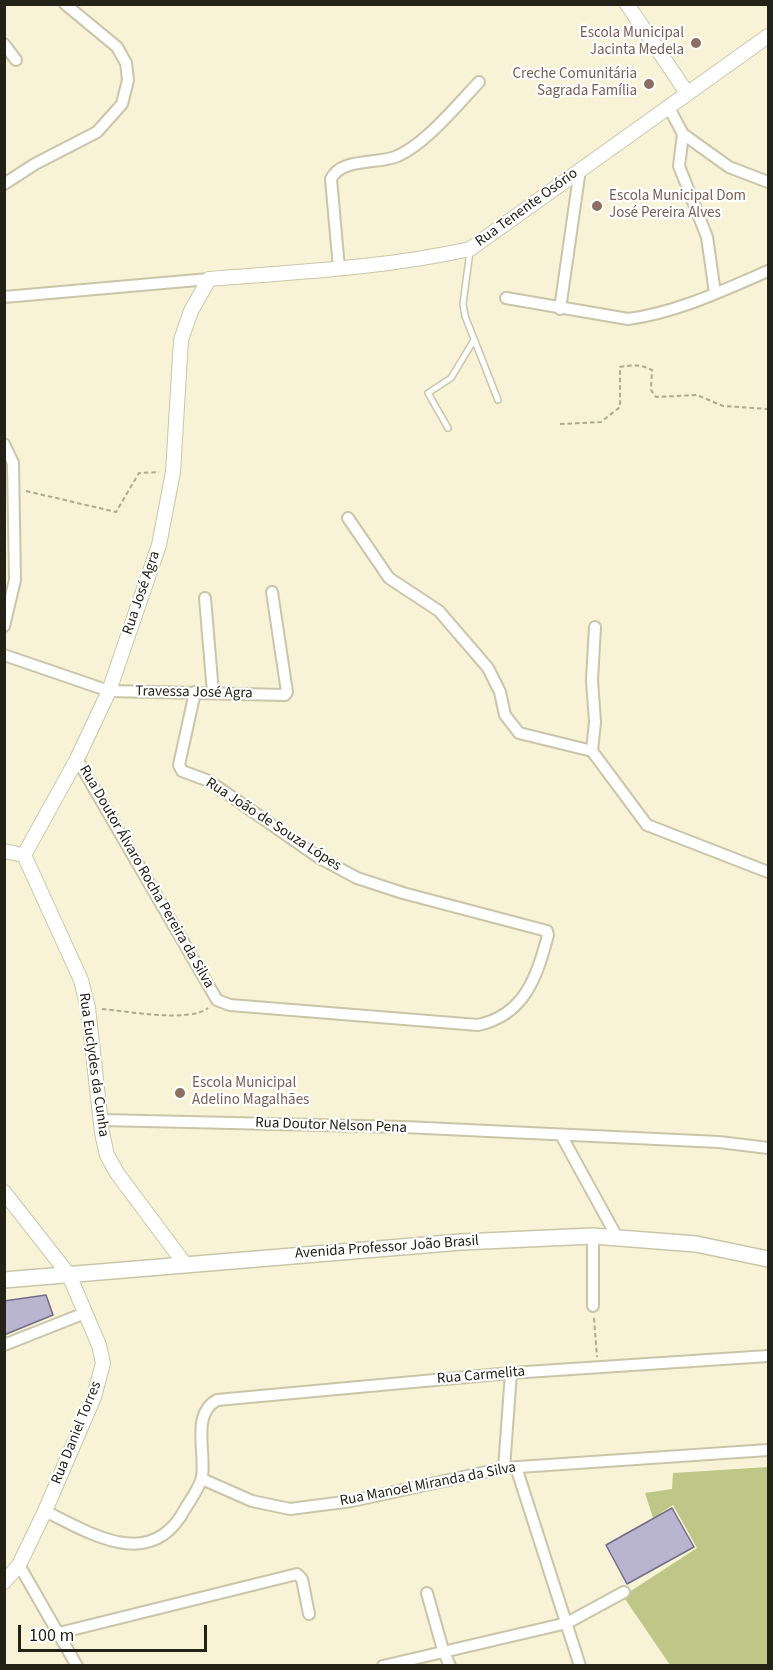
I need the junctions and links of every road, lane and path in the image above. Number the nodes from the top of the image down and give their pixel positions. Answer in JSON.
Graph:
{"nodes":[{"id":1,"x":65,"y":4,"type":"edge"},
{"id":2,"x":627,"y":4,"type":"edge"},
{"id":3,"x":768,"y":36,"type":"edge"},
{"id":4,"x":4,"y":44,"type":"edge"},
{"id":5,"x":16,"y":60,"type":"dead end"},
{"id":6,"x":479,"y":82,"type":"dead end"},
{"id":7,"x":687,"y":93,"type":"junction"},
{"id":8,"x":668,"y":106,"type":"junction"},
{"id":9,"x":683,"y":134,"type":"junction"},
{"id":10,"x":580,"y":169,"type":"junction"},
{"id":11,"x":768,"y":182,"type":"edge"},
{"id":12,"x":4,"y":184,"type":"edge"},
{"id":13,"x":470,"y":249,"type":"junction"},
{"id":14,"x":339,"y":268,"type":"junction"},
{"id":15,"x":768,"y":271,"type":"edge"},
{"id":16,"x":209,"y":279,"type":"junction"},
{"id":17,"x":715,"y":293,"type":"junction"},
{"id":18,"x":4,"y":297,"type":"edge"},
{"id":19,"x":506,"y":298,"type":"dead end"},
{"id":20,"x":560,"y":309,"type":"junction"},
{"id":21,"x":474,"y":340,"type":"junction"},
{"id":22,"x":498,"y":400,"type":"dead end"},
{"id":23,"x":768,"y":409,"type":"edge"},
{"id":24,"x":560,"y":423,"type":"dead end"},
{"id":25,"x":448,"y":428,"type":"dead end"},
{"id":26,"x":4,"y":444,"type":"edge"},
{"id":27,"x":173,"y":472,"type":"junction"},
{"id":28,"x":14,"y":488,"type":"junction"},
{"id":29,"x":348,"y":518,"type":"dead end"},
{"id":30,"x":272,"y":592,"type":"dead end"},
{"id":31,"x":205,"y":598,"type":"dead end"},
{"id":32,"x":4,"y":626,"type":"edge"},
{"id":33,"x":595,"y":627,"type":"dead end"},
{"id":34,"x":4,"y":655,"type":"edge"},
{"id":35,"x":109,"y":691,"type":"junction"},
{"id":36,"x":195,"y":692,"type":"junction"},
{"id":37,"x":213,"y":693,"type":"junction"},
{"id":38,"x":592,"y":752,"type":"junction"},
{"id":39,"x":77,"y":759,"type":"junction"},
{"id":40,"x":4,"y":851,"type":"edge"},
{"id":41,"x":24,"y":855,"type":"junction"},
{"id":42,"x":768,"y":872,"type":"edge"},
{"id":43,"x":546,"y":930,"type":"joint"},
{"id":44,"x":217,"y":1000,"type":"junction"},
{"id":45,"x":88,"y":1008,"type":"junction"},
{"id":46,"x":102,"y":1120,"type":"junction"},
{"id":47,"x":561,"y":1135,"type":"junction"},
{"id":48,"x":768,"y":1148,"type":"edge"},
{"id":49,"x":4,"y":1192,"type":"edge"},
{"id":50,"x":593,"y":1236,"type":"junction"},
{"id":51,"x":617,"y":1237,"type":"junction"},
{"id":52,"x":768,"y":1259,"type":"edge"},
{"id":53,"x":184,"y":1263,"type":"junction"},
{"id":54,"x":69,"y":1275,"type":"junction"},
{"id":55,"x":4,"y":1280,"type":"edge"},
{"id":56,"x":593,"y":1306,"type":"joint"},
{"id":57,"x":85,"y":1313,"type":"junction"},
{"id":58,"x":4,"y":1345,"type":"edge"},
{"id":59,"x":768,"y":1356,"type":"edge"},
{"id":60,"x":598,"y":1367,"type":"junction"},
{"id":61,"x":511,"y":1373,"type":"junction"},
{"id":62,"x":768,"y":1450,"type":"edge"},
{"id":63,"x":516,"y":1467,"type":"junction"},
{"id":64,"x":504,"y":1468,"type":"junction"},
{"id":65,"x":202,"y":1479,"type":"junction"},
{"id":66,"x":45,"y":1510,"type":"junction"},
{"id":67,"x":19,"y":1565,"type":"junction"},
{"id":68,"x":4,"y":1582,"type":"edge"},
{"id":69,"x":624,"y":1592,"type":"dead end"},
{"id":70,"x":427,"y":1593,"type":"dead end"},
{"id":71,"x":309,"y":1614,"type":"dead end"},
{"id":72,"x":567,"y":1623,"type":"junction"},
{"id":73,"x":58,"y":1633,"type":"junction"},
{"id":74,"x":442,"y":1650,"type":"junction"},
{"id":75,"x":77,"y":1665,"type":"edge"},
{"id":76,"x":383,"y":1665,"type":"edge"},
{"id":77,"x":450,"y":1665,"type":"edge"},
{"id":78,"x":580,"y":1665,"type":"edge"}],
"edges":[{"from":1,"to":12,"type":"street"},
{"from":2,"to":7,"type":"street"},
{"from":3,"to":7,"type":"street","name":"Rua Tenente Osório"},
{"from":4,"to":5,"type":"street"},
{"from":6,"to":14,"type":"street"},
{"from":7,"to":8,"type":"street","name":"Rua Tenente Osório"},
{"from":8,"to":9,"type":"street"},
{"from":8,"to":10,"type":"street","name":"Rua Tenente Osório"},
{"from":9,"to":11,"type":"street"},
{"from":9,"to":17,"type":"street"},
{"from":10,"to":13,"type":"street","name":"Rua Tenente Osório"},
{"from":10,"to":20,"type":"street"},
{"from":13,"to":14,"type":"street","name":"Rua Tenente Osório"},
{"from":13,"to":21,"type":"lane"},
{"from":14,"to":16,"type":"street","name":"Rua Tenente Osório"},
{"from":15,"to":17,"type":"street"},
{"from":16,"to":18,"type":"street","name":"Rua Tenente Osório"},
{"from":16,"to":27,"type":"street","name":"Rua José Agra"},
{"from":17,"to":20,"type":"street"},
{"from":19,"to":20,"type":"street"},
{"from":21,"to":22,"type":"lane"},
{"from":21,"to":25,"type":"lane"},
{"from":23,"to":24,"type":"path"},
{"from":26,"to":28,"type":"street"},
{"from":27,"to":28,"type":"path"},
{"from":27,"to":35,"type":"street","name":"Rua José Agra"},
{"from":28,"to":32,"type":"street"},
{"from":29,"to":38,"type":"street"},
{"from":30,"to":37,"type":"street","name":"Travessa José Agra"},
{"from":31,"to":37,"type":"street"},
{"from":33,"to":38,"type":"street"},
{"from":34,"to":35,"type":"street","name":"Travessa José Agra"},
{"from":35,"to":36,"type":"street","name":"Travessa José Agra"},
{"from":35,"to":39,"type":"street","name":"Rua José Agra"},
{"from":36,"to":37,"type":"street","name":"Travessa José Agra"},
{"from":36,"to":43,"type":"street","name":"Rua João de Souza Lópes"},
{"from":38,"to":42,"type":"street"},
{"from":39,"to":41,"type":"street","name":"Rua José Agra"},
{"from":39,"to":44,"type":"street","name":"Rua Doutor Álvaro Rocha Pereira da Silva"},
{"from":40,"to":41,"type":"street"},
{"from":41,"to":45,"type":"street","name":"Rua Euclydes da Cunha"},
{"from":43,"to":44,"type":"street","name":"Rua Doutor Álvaro Rocha Pereira da Silva"},
{"from":44,"to":45,"type":"path"},
{"from":45,"to":46,"type":"street","name":"Rua Euclydes da Cunha"},
{"from":46,"to":47,"type":"street","name":"Rua Doutor Nelson Pena"},
{"from":46,"to":53,"type":"street","name":"Rua Euclydes da Cunha"},
{"from":47,"to":48,"type":"street","name":"Rua Doutor Nelson Pena"},
{"from":47,"to":51,"type":"street"},
{"from":49,"to":54,"type":"street","name":"Rua Daniel Torres"},
{"from":50,"to":51,"type":"main road","name":"Avenida Professor João Brasil"},
{"from":50,"to":53,"type":"main road","name":"Avenida Professor João Brasil"},
{"from":50,"to":56,"type":"street"},
{"from":51,"to":52,"type":"main road","name":"Avenida Professor João Brasil"},
{"from":53,"to":54,"type":"main road","name":"Avenida Professor João Brasil"},
{"from":54,"to":55,"type":"main road","name":"Avenida Professor João Brasil"},
{"from":54,"to":57,"type":"street","name":"Rua Daniel Torres"},
{"from":56,"to":60,"type":"path"},
{"from":57,"to":58,"type":"street"},
{"from":57,"to":66,"type":"street","name":"Rua Daniel Torres"},
{"from":59,"to":60,"type":"street","name":"Rua Carmelita"},
{"from":60,"to":61,"type":"street","name":"Rua Carmelita"},
{"from":61,"to":64,"type":"street"},
{"from":61,"to":65,"type":"street","name":"Rua Carmelita"},
{"from":62,"to":63,"type":"street","name":"Rua Manoel Miranda da Silva"},
{"from":63,"to":64,"type":"street","name":"Rua Manoel Miranda da Silva"},
{"from":63,"to":72,"type":"street"},
{"from":64,"to":65,"type":"street","name":"Rua Manoel Miranda da Silva"},
{"from":65,"to":66,"type":"street"},
{"from":66,"to":67,"type":"street","name":"Rua Daniel Torres"},
{"from":67,"to":68,"type":"street","name":"Rua Daniel Torres"},
{"from":67,"to":73,"type":"street"},
{"from":69,"to":72,"type":"street"},
{"from":70,"to":74,"type":"street"},
{"from":71,"to":73,"type":"street"},
{"from":72,"to":74,"type":"street"},
{"from":72,"to":78,"type":"street"},
{"from":73,"to":75,"type":"street"},
{"from":74,"to":76,"type":"street"},
{"from":74,"to":77,"type":"street"}]}
